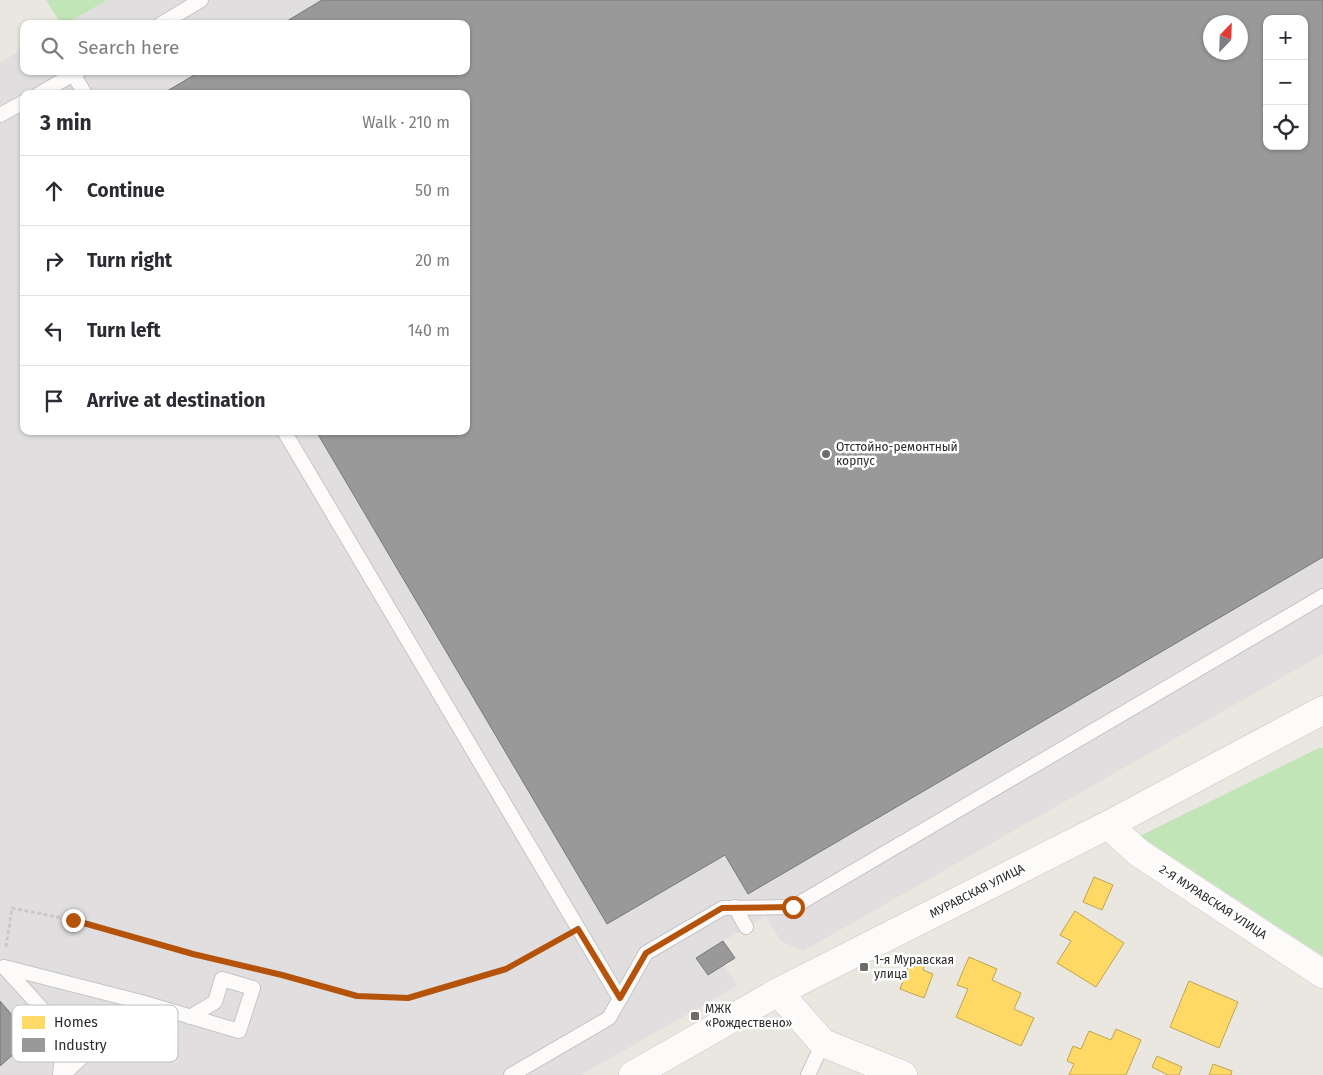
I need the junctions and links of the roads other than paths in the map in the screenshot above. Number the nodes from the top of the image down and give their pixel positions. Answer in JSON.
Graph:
{"nodes":[{"id":1,"x":202,"y":0,"type":"edge"},
{"id":2,"x":168,"y":20,"type":"edge"},
{"id":3,"x":72,"y":75,"type":"edge"},
{"id":4,"x":77,"y":75,"type":"edge"},
{"id":5,"x":46,"y":90,"type":"edge"},
{"id":6,"x":83,"y":90,"type":"edge"},
{"id":7,"x":20,"y":104,"type":"edge"},
{"id":8,"x":0,"y":115,"type":"edge"},
{"id":9,"x":286,"y":435,"type":"edge"},
{"id":10,"x":1323,"y":596,"type":"edge"},
{"id":11,"x":1321,"y":713,"type":"edge"},
{"id":12,"x":1108,"y":825,"type":"junction"},
{"id":13,"x":735,"y":908,"type":"junction"},
{"id":14,"x":746,"y":927,"type":"dead end"},
{"id":15,"x":2,"y":967,"type":"edge"},
{"id":16,"x":1323,"y":974,"type":"edge"},
{"id":17,"x":778,"y":992,"type":"junction"},
{"id":18,"x":620,"y":998,"type":"junction"},
{"id":19,"x":141,"y":1002,"type":"junction"},
{"id":20,"x":38,"y":1005,"type":"edge"},
{"id":21,"x":138,"y":1005,"type":"edge"},
{"id":22,"x":151,"y":1005,"type":"edge"},
{"id":23,"x":178,"y":1013,"type":"edge"},
{"id":24,"x":190,"y":1017,"type":"junction"},
{"id":25,"x":823,"y":1042,"type":"junction"},
{"id":26,"x":63,"y":1062,"type":"edge"},
{"id":27,"x":76,"y":1062,"type":"edge"},
{"id":28,"x":644,"y":1072,"type":"edge"},
{"id":29,"x":62,"y":1075,"type":"edge"},
{"id":30,"x":511,"y":1075,"type":"edge"},
{"id":31,"x":808,"y":1075,"type":"edge"},
{"id":32,"x":903,"y":1075,"type":"edge"}],
"edges":[{"from":1,"to":2,"type":"lane"},
{"from":3,"to":5,"type":"lane"},
{"from":4,"to":6,"type":"lane"},
{"from":7,"to":8,"type":"lane"},
{"from":9,"to":18,"type":"lane"},
{"from":10,"to":13,"type":"lane"},
{"from":11,"to":12,"type":"street","name":"МУРАВСКАЯ УЛИЦА"},
{"from":12,"to":16,"type":"street","name":"2-Я МУРАВСКАЯ УЛИЦА"},
{"from":12,"to":17,"type":"street","name":"МУРАВСКАЯ УЛИЦА"},
{"from":13,"to":14,"type":"lane"},
{"from":13,"to":18,"type":"lane"},
{"from":15,"to":19,"type":"lane"},
{"from":15,"to":20,"type":"lane"},
{"from":17,"to":25,"type":"street"},
{"from":17,"to":28,"type":"street","name":"МУРАВСКАЯ УЛИЦА"},
{"from":18,"to":30,"type":"lane"},
{"from":19,"to":21,"type":"lane"},
{"from":19,"to":22,"type":"lane"},
{"from":23,"to":24,"type":"lane"},
{"from":24,"to":24,"type":"lane"},
{"from":25,"to":31,"type":"lane"},
{"from":25,"to":32,"type":"street"},
{"from":26,"to":29,"type":"lane"},
{"from":27,"to":29,"type":"lane"}]}
